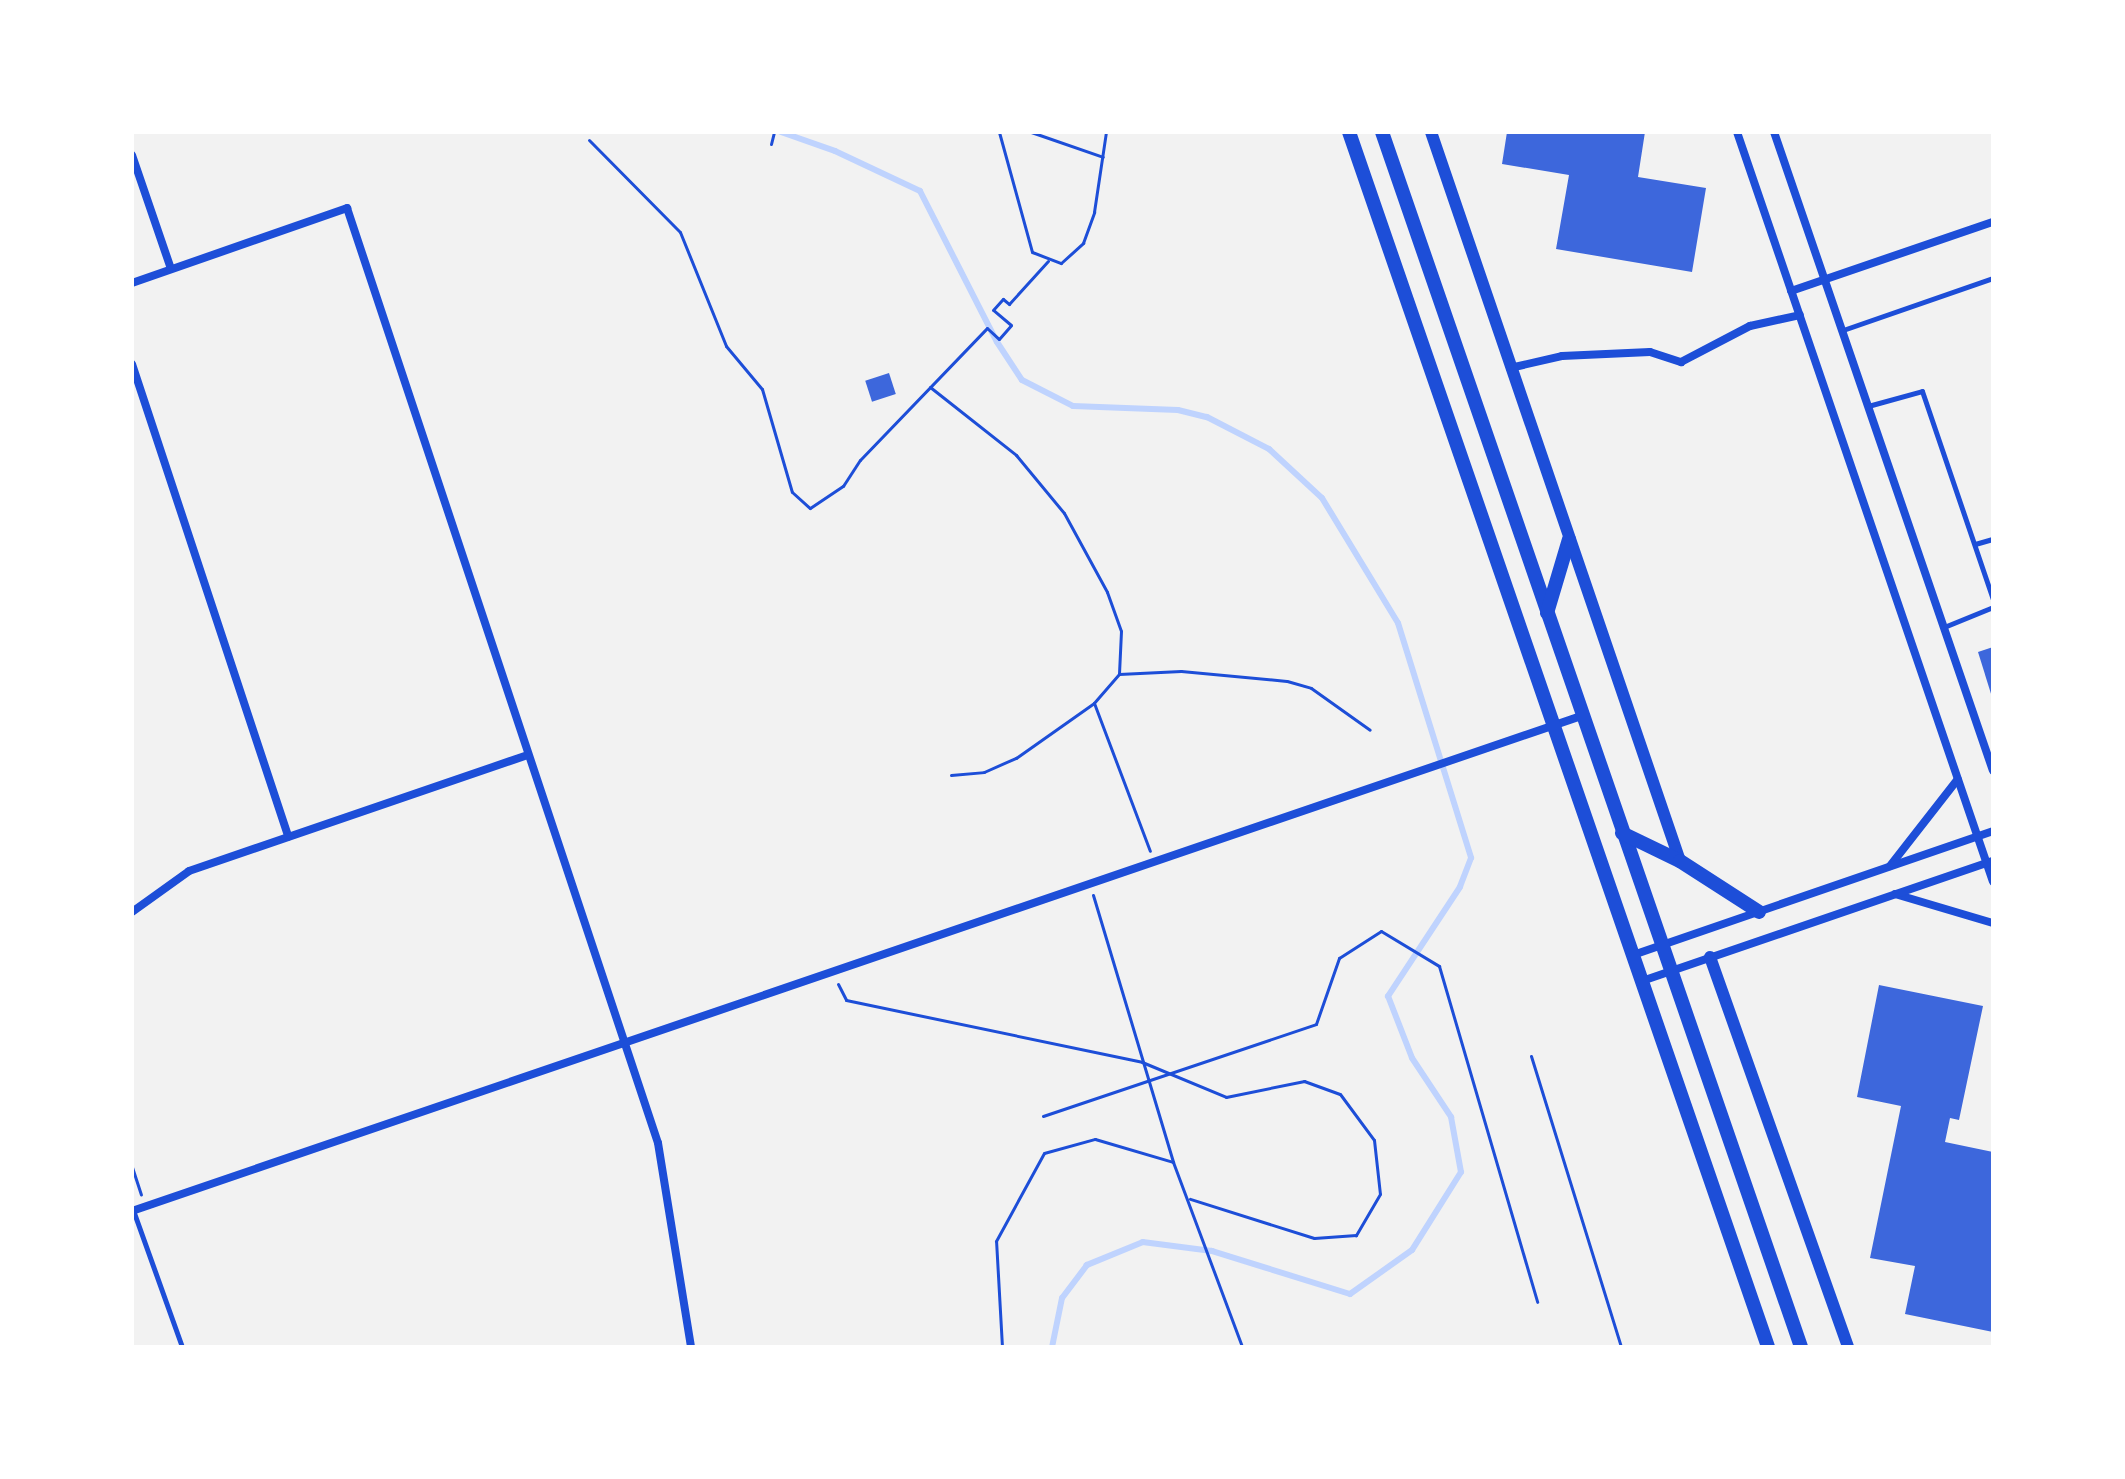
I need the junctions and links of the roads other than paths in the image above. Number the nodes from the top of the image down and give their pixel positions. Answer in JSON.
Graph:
{"nodes":[{"id":1,"x":1349,"y":132,"type":"edge"},
{"id":2,"x":1382,"y":132,"type":"edge"},
{"id":3,"x":1431,"y":132,"type":"edge"},
{"id":4,"x":1737,"y":132,"type":"edge"},
{"id":5,"x":1774,"y":132,"type":"edge"},
{"id":6,"x":132,"y":155,"type":"edge"},
{"id":7,"x":1993,"y":222,"type":"edge"},
{"id":8,"x":171,"y":269,"type":"junction"},
{"id":9,"x":1993,"y":278,"type":"edge"},
{"id":10,"x":1825,"y":279,"type":"junction"},
{"id":11,"x":132,"y":283,"type":"edge"},
{"id":12,"x":1791,"y":291,"type":"junction"},
{"id":13,"x":1800,"y":315,"type":"junction"},
{"id":14,"x":1842,"y":331,"type":"junction"},
{"id":15,"x":132,"y":364,"type":"edge"},
{"id":16,"x":1510,"y":368,"type":"junction"},
{"id":17,"x":1868,"y":406,"type":"junction"},
{"id":18,"x":1569,"y":539,"type":"junction"},
{"id":19,"x":1993,"y":539,"type":"edge"},
{"id":20,"x":1975,"y":544,"type":"junction"},
{"id":21,"x":1993,"y":599,"type":"edge"},
{"id":22,"x":1993,"y":607,"type":"edge"},
{"id":23,"x":1547,"y":613,"type":"junction"},
{"id":24,"x":1944,"y":627,"type":"junction"},
{"id":25,"x":1581,"y":716,"type":"junction"},
{"id":26,"x":1554,"y":725,"type":"junction"},
{"id":27,"x":528,"y":755,"type":"junction"},
{"id":28,"x":1993,"y":771,"type":"edge"},
{"id":29,"x":1958,"y":779,"type":"junction"},
{"id":30,"x":1993,"y":831,"type":"edge"},
{"id":31,"x":1622,"y":833,"type":"junction"},
{"id":32,"x":1977,"y":836,"type":"junction"},
{"id":33,"x":288,"y":837,"type":"junction"},
{"id":34,"x":1680,"y":861,"type":"junction"},
{"id":35,"x":1990,"y":862,"type":"edge"},
{"id":36,"x":1889,"y":867,"type":"junction"},
{"id":37,"x":1993,"y":882,"type":"edge"},
{"id":38,"x":1895,"y":894,"type":"junction"},
{"id":39,"x":132,"y":912,"type":"edge"},
{"id":40,"x":1759,"y":912,"type":"junction"},
{"id":41,"x":1993,"y":923,"type":"edge"},
{"id":42,"x":1661,"y":946,"type":"junction"},
{"id":43,"x":1633,"y":955,"type":"junction"},
{"id":44,"x":1710,"y":957,"type":"junction"},
{"id":45,"x":1670,"y":971,"type":"junction"},
{"id":46,"x":1642,"y":981,"type":"junction"},
{"id":47,"x":623,"y":1042,"type":"junction"},
{"id":48,"x":133,"y":1211,"type":"edge"},
{"id":49,"x":182,"y":1347,"type":"edge"},
{"id":50,"x":691,"y":1347,"type":"edge"},
{"id":51,"x":1768,"y":1347,"type":"edge"},
{"id":52,"x":1801,"y":1347,"type":"edge"},
{"id":53,"x":1848,"y":1347,"type":"edge"}],
"edges":[{"from":1,"to":26,"type":"main road"},
{"from":2,"to":23,"type":"main road"},
{"from":3,"to":16,"type":"street"},
{"from":4,"to":12,"type":"street"},
{"from":5,"to":10,"type":"street"},
{"from":6,"to":8,"type":"street"},
{"from":7,"to":10,"type":"street"},
{"from":8,"to":11,"type":"street"},
{"from":8,"to":27,"type":"street"},
{"from":9,"to":14,"type":"lane"},
{"from":10,"to":12,"type":"street"},
{"from":10,"to":14,"type":"street"},
{"from":12,"to":13,"type":"street"},
{"from":13,"to":16,"type":"street"},
{"from":13,"to":29,"type":"street"},
{"from":14,"to":17,"type":"street"},
{"from":15,"to":33,"type":"street"},
{"from":16,"to":18,"type":"street"},
{"from":17,"to":20,"type":"lane"},
{"from":17,"to":24,"type":"street"},
{"from":18,"to":23,"type":"main road"},
{"from":18,"to":34,"type":"street"},
{"from":19,"to":20,"type":"lane"},
{"from":20,"to":21,"type":"lane"},
{"from":22,"to":24,"type":"lane"},
{"from":23,"to":25,"type":"main road"},
{"from":24,"to":28,"type":"street"},
{"from":25,"to":26,"type":"street"},
{"from":25,"to":31,"type":"main road"},
{"from":26,"to":43,"type":"main road"},
{"from":26,"to":47,"type":"street"},
{"from":27,"to":33,"type":"street"},
{"from":27,"to":47,"type":"street"},
{"from":29,"to":32,"type":"street"},
{"from":29,"to":36,"type":"street"},
{"from":30,"to":32,"type":"street"},
{"from":31,"to":34,"type":"main road"},
{"from":31,"to":42,"type":"main road"},
{"from":32,"to":35,"type":"street"},
{"from":32,"to":36,"type":"street"},
{"from":33,"to":39,"type":"street"},
{"from":34,"to":40,"type":"main road"},
{"from":35,"to":37,"type":"street"},
{"from":35,"to":38,"type":"street"},
{"from":36,"to":40,"type":"street"},
{"from":38,"to":41,"type":"street"},
{"from":38,"to":44,"type":"street"},
{"from":40,"to":42,"type":"street"},
{"from":42,"to":43,"type":"street"},
{"from":42,"to":45,"type":"main road"},
{"from":43,"to":46,"type":"main road"},
{"from":44,"to":45,"type":"street"},
{"from":44,"to":53,"type":"street"},
{"from":45,"to":46,"type":"street"},
{"from":45,"to":52,"type":"main road"},
{"from":46,"to":51,"type":"main road"},
{"from":47,"to":48,"type":"street"},
{"from":47,"to":50,"type":"street"},
{"from":48,"to":49,"type":"lane"}]}
